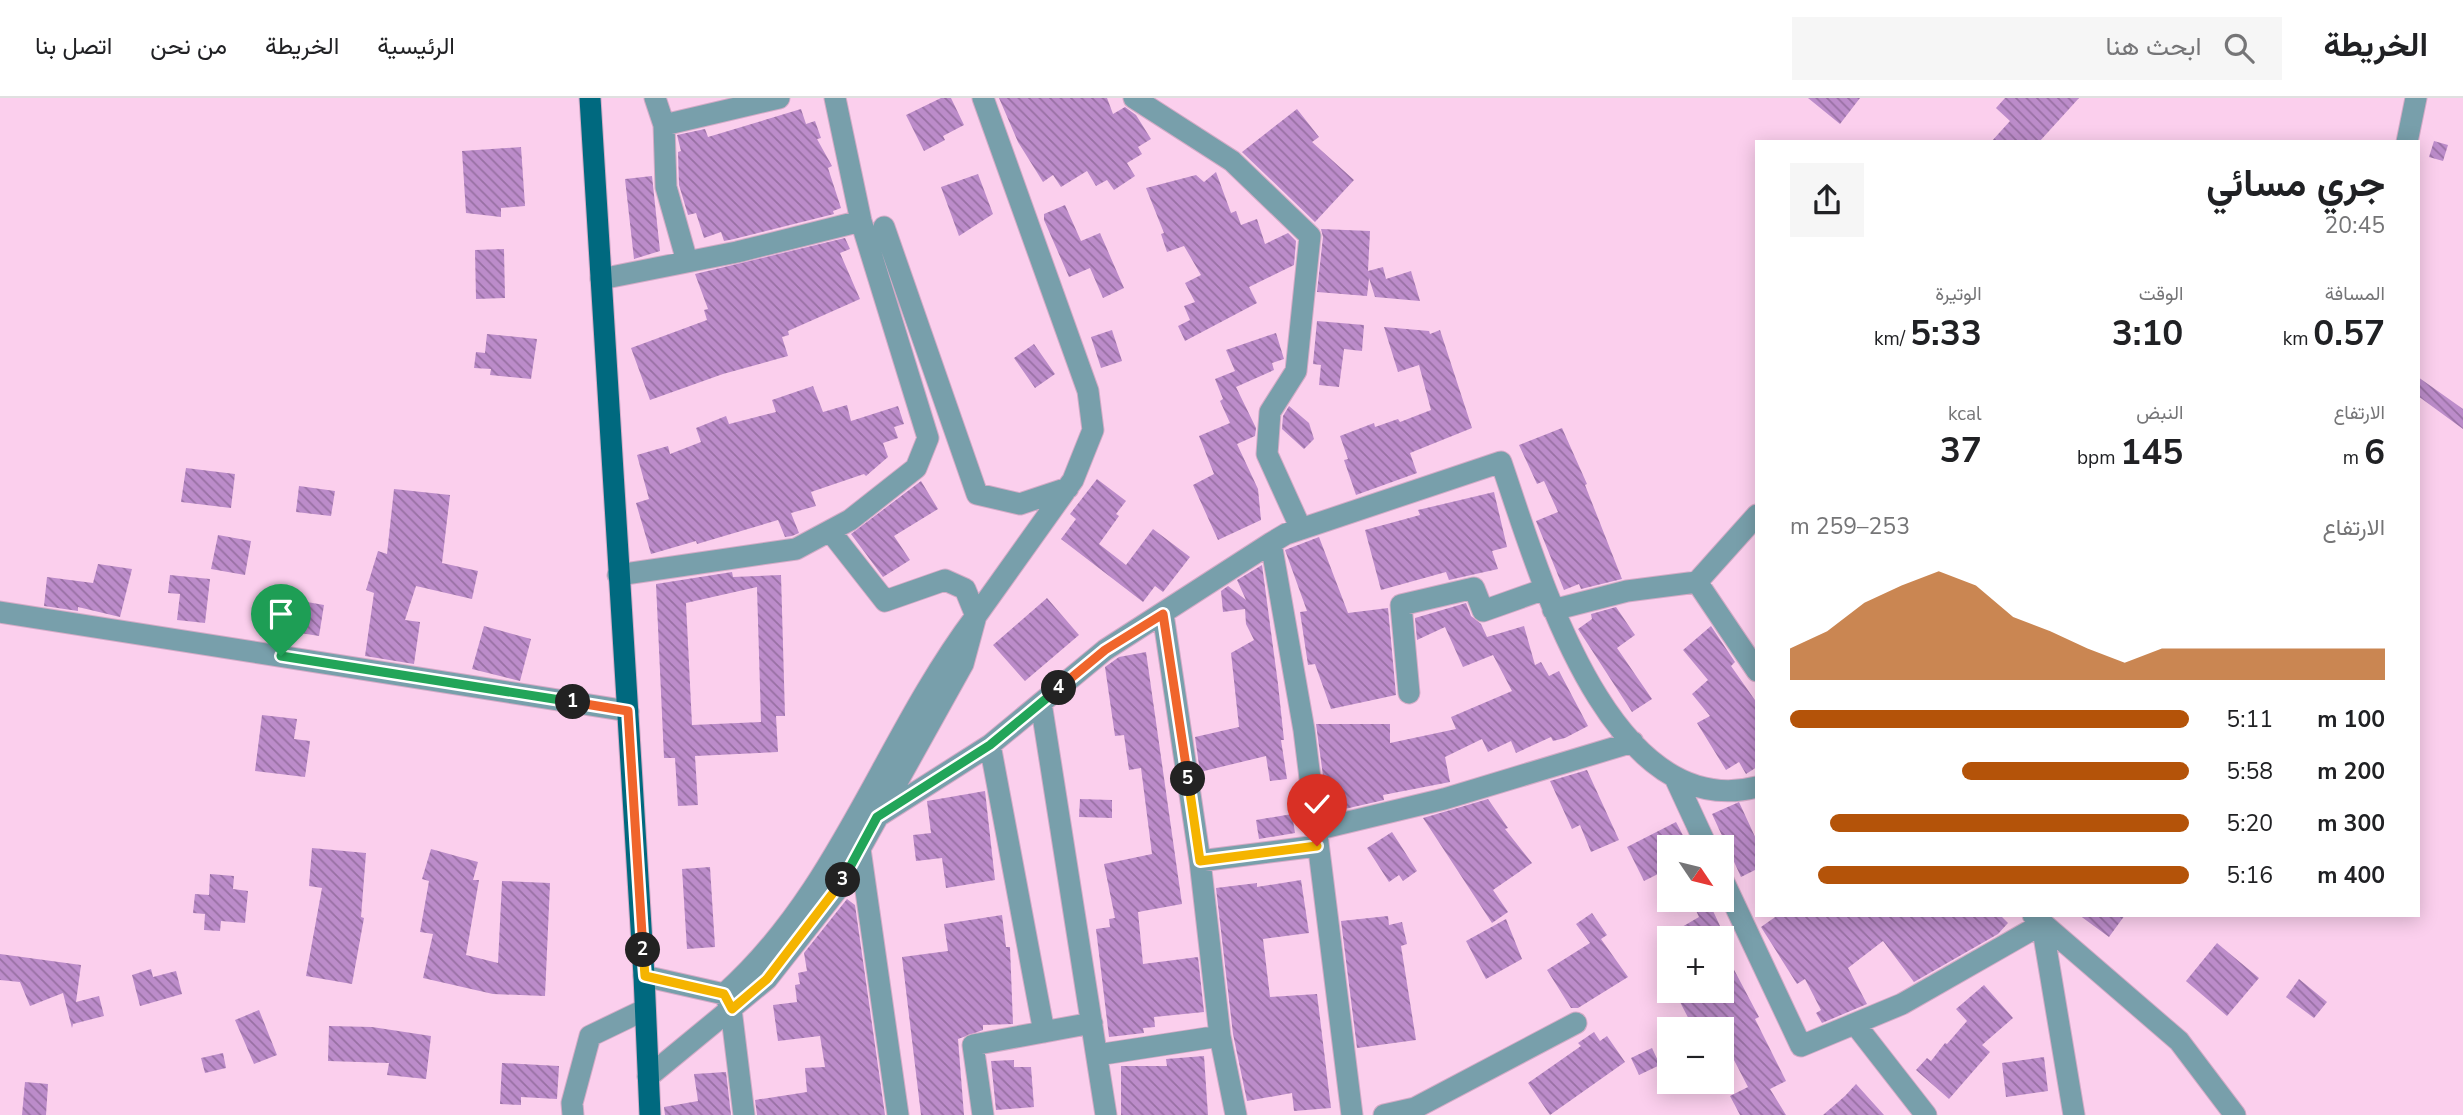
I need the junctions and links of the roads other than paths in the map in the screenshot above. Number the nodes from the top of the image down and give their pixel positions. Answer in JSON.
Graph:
{"nodes":[{"id":1,"x":655,"y":98,"type":"edge"},
{"id":2,"x":705,"y":98,"type":"edge"},
{"id":3,"x":779,"y":98,"type":"edge"},
{"id":4,"x":835,"y":98,"type":"edge"},
{"id":5,"x":983,"y":98,"type":"edge"},
{"id":6,"x":1135,"y":98,"type":"edge"},
{"id":7,"x":2416,"y":98,"type":"edge"},
{"id":8,"x":594,"y":103,"type":"edge"},
{"id":9,"x":723,"y":111,"type":"junction"},
{"id":10,"x":664,"y":125,"type":"junction"},
{"id":11,"x":2407,"y":140,"type":"edge"},
{"id":12,"x":861,"y":221,"type":"junction"},
{"id":13,"x":884,"y":227,"type":"dead end"},
{"id":14,"x":687,"y":261,"type":"junction"},
{"id":15,"x":601,"y":279,"type":"junction"},
{"id":16,"x":1068,"y":488,"type":"junction"},
{"id":17,"x":1755,"y":517,"type":"edge"},
{"id":18,"x":1301,"y":529,"type":"junction"},
{"id":19,"x":830,"y":531,"type":"junction"},
{"id":20,"x":1271,"y":543,"type":"junction"},
{"id":21,"x":618,"y":575,"type":"junction"},
{"id":22,"x":1697,"y":582,"type":"junction"},
{"id":23,"x":1545,"y":589,"type":"junction"},
{"id":24,"x":1553,"y":610,"type":"junction"},
{"id":25,"x":0,"y":612,"type":"edge"},
{"id":26,"x":1163,"y":614,"type":"junction"},
{"id":27,"x":976,"y":616,"type":"junction"},
{"id":28,"x":1755,"y":668,"type":"edge"},
{"id":29,"x":1409,"y":692,"type":"dead end"},
{"id":30,"x":1041,"y":703,"type":"junction"},
{"id":31,"x":628,"y":711,"type":"junction"},
{"id":32,"x":1633,"y":742,"type":"junction"},
{"id":33,"x":990,"y":745,"type":"junction"},
{"id":34,"x":1676,"y":780,"type":"junction"},
{"id":35,"x":1755,"y":787,"type":"edge"},
{"id":36,"x":877,"y":817,"type":"junction"},
{"id":37,"x":1701,"y":835,"type":"edge"},
{"id":38,"x":1316,"y":838,"type":"junction"},
{"id":39,"x":860,"y":849,"type":"junction"},
{"id":40,"x":1200,"y":861,"type":"junction"},
{"id":41,"x":1734,"y":904,"type":"edge"},
{"id":42,"x":2038,"y":919,"type":"edge"},
{"id":43,"x":645,"y":976,"type":"junction"},
{"id":44,"x":728,"y":1002,"type":"junction"},
{"id":45,"x":644,"y":1010,"type":"junction"},
{"id":46,"x":1092,"y":1023,"type":"junction"},
{"id":47,"x":1576,"y":1023,"type":"dead end"},
{"id":48,"x":1855,"y":1024,"type":"junction"},
{"id":49,"x":1044,"y":1032,"type":"junction"},
{"id":50,"x":1220,"y":1036,"type":"junction"},
{"id":51,"x":1097,"y":1055,"type":"junction"},
{"id":52,"x":648,"y":1077,"type":"junction"},
{"id":53,"x":573,"y":1115,"type":"edge"},
{"id":54,"x":650,"y":1115,"type":"edge"},
{"id":55,"x":744,"y":1115,"type":"edge"},
{"id":56,"x":898,"y":1115,"type":"edge"},
{"id":57,"x":984,"y":1115,"type":"edge"},
{"id":58,"x":1105,"y":1115,"type":"edge"},
{"id":59,"x":1236,"y":1115,"type":"edge"},
{"id":60,"x":1352,"y":1115,"type":"edge"},
{"id":61,"x":1384,"y":1115,"type":"edge"},
{"id":62,"x":1926,"y":1115,"type":"edge"},
{"id":63,"x":2074,"y":1115,"type":"edge"},
{"id":64,"x":2235,"y":1115,"type":"edge"}],
"edges":[{"from":1,"to":10,"type":"street"},
{"from":2,"to":9,"type":"street"},
{"from":3,"to":9,"type":"street"},
{"from":4,"to":12,"type":"street"},
{"from":5,"to":16,"type":"street"},
{"from":6,"to":18,"type":"street"},
{"from":7,"to":11,"type":"street"},
{"from":8,"to":15,"type":"main road"},
{"from":9,"to":10,"type":"street"},
{"from":10,"to":14,"type":"street"},
{"from":12,"to":14,"type":"street"},
{"from":12,"to":19,"type":"street"},
{"from":13,"to":16,"type":"street"},
{"from":14,"to":15,"type":"street"},
{"from":15,"to":21,"type":"main road"},
{"from":16,"to":27,"type":"street"},
{"from":17,"to":22,"type":"street"},
{"from":18,"to":20,"type":"street"},
{"from":18,"to":23,"type":"street"},
{"from":19,"to":21,"type":"street"},
{"from":19,"to":27,"type":"street"},
{"from":20,"to":26,"type":"street"},
{"from":20,"to":38,"type":"street"},
{"from":21,"to":31,"type":"main road"},
{"from":22,"to":24,"type":"street"},
{"from":22,"to":28,"type":"street"},
{"from":23,"to":24,"type":"street"},
{"from":23,"to":29,"type":"street"},
{"from":24,"to":32,"type":"street"},
{"from":25,"to":31,"type":"street"},
{"from":26,"to":30,"type":"street"},
{"from":26,"to":40,"type":"street"},
{"from":27,"to":36,"type":"street"},
{"from":27,"to":44,"type":"street"},
{"from":30,"to":33,"type":"street"},
{"from":30,"to":46,"type":"street"},
{"from":31,"to":43,"type":"main road"},
{"from":32,"to":34,"type":"street"},
{"from":32,"to":38,"type":"street"},
{"from":33,"to":36,"type":"street"},
{"from":33,"to":49,"type":"street"},
{"from":34,"to":35,"type":"street"},
{"from":34,"to":37,"type":"street"},
{"from":36,"to":39,"type":"street"},
{"from":38,"to":40,"type":"street"},
{"from":38,"to":60,"type":"street"},
{"from":39,"to":44,"type":"street"},
{"from":39,"to":56,"type":"street"},
{"from":40,"to":50,"type":"street"},
{"from":41,"to":48,"type":"street"},
{"from":42,"to":48,"type":"street"},
{"from":42,"to":63,"type":"street"},
{"from":42,"to":64,"type":"street"},
{"from":43,"to":44,"type":"street"},
{"from":43,"to":45,"type":"main road"},
{"from":44,"to":52,"type":"street"},
{"from":44,"to":55,"type":"street"},
{"from":45,"to":52,"type":"main road"},
{"from":45,"to":53,"type":"street"},
{"from":46,"to":49,"type":"street"},
{"from":46,"to":51,"type":"street"},
{"from":47,"to":61,"type":"street"},
{"from":48,"to":62,"type":"street"},
{"from":49,"to":57,"type":"street"},
{"from":50,"to":51,"type":"street"},
{"from":50,"to":59,"type":"street"},
{"from":51,"to":58,"type":"street"},
{"from":52,"to":54,"type":"main road"}]}
